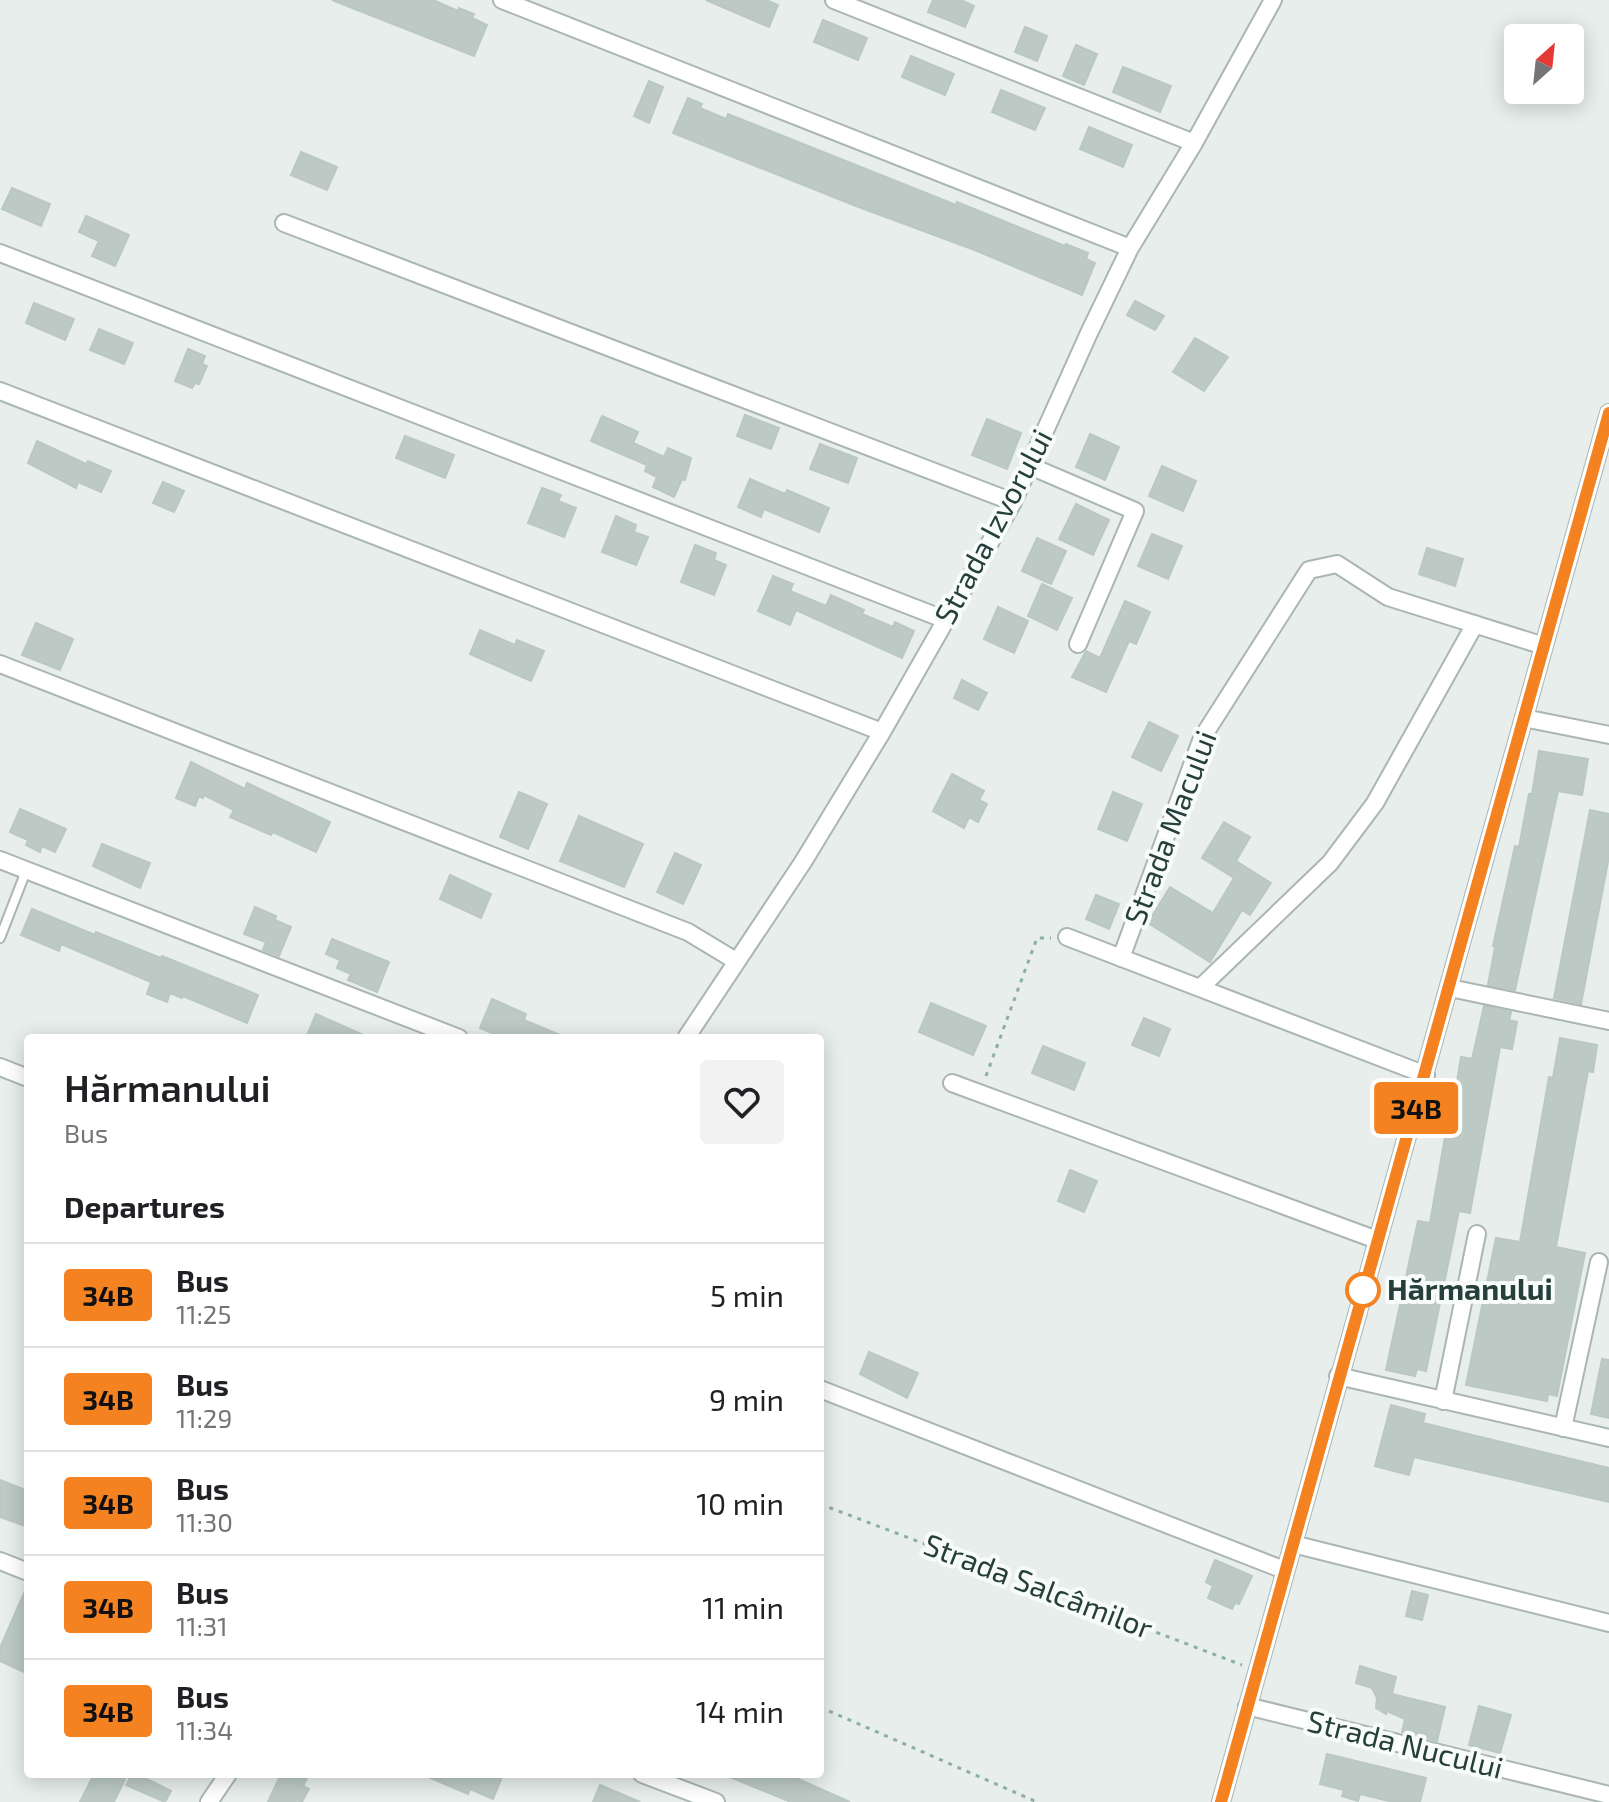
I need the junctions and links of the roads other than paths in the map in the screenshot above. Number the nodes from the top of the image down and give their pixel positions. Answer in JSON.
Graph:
{"nodes":[{"id":1,"x":502,"y":0,"type":"edge"},
{"id":2,"x":834,"y":0,"type":"edge"},
{"id":3,"x":1273,"y":0,"type":"edge"},
{"id":4,"x":1194,"y":143,"type":"junction"},
{"id":5,"x":284,"y":223,"type":"dead end"},
{"id":6,"x":1130,"y":248,"type":"junction"},
{"id":7,"x":0,"y":253,"type":"edge"},
{"id":8,"x":0,"y":391,"type":"edge"},
{"id":9,"x":1609,"y":413,"type":"edge"},
{"id":10,"x":1030,"y":466,"type":"junction"},
{"id":11,"x":1013,"y":502,"type":"junction"},
{"id":12,"x":946,"y":620,"type":"junction"},
{"id":13,"x":1475,"y":624,"type":"junction"},
{"id":14,"x":1078,"y":644,"type":"dead end"},
{"id":15,"x":1544,"y":646,"type":"junction"},
{"id":16,"x":0,"y":664,"type":"edge"},
{"id":17,"x":1524,"y":718,"type":"junction"},
{"id":18,"x":882,"y":732,"type":"junction"},
{"id":19,"x":1609,"y":735,"type":"edge"},
{"id":20,"x":0,"y":860,"type":"edge"},
{"id":21,"x":27,"y":870,"type":"junction"},
{"id":22,"x":1067,"y":937,"type":"road end"},
{"id":23,"x":0,"y":938,"type":"edge"},
{"id":24,"x":1121,"y":958,"type":"junction"},
{"id":25,"x":736,"y":961,"type":"junction"},
{"id":26,"x":1200,"y":988,"type":"junction"},
{"id":27,"x":1450,"y":988,"type":"junction"},
{"id":28,"x":1609,"y":1021,"type":"edge"},
{"id":29,"x":449,"y":1034,"type":"edge"},
{"id":30,"x":689,"y":1034,"type":"edge"},
{"id":31,"x":0,"y":1067,"type":"edge"},
{"id":32,"x":1426,"y":1075,"type":"junction"},
{"id":33,"x":24,"y":1076,"type":"edge"},
{"id":34,"x":952,"y":1083,"type":"dead end"},
{"id":35,"x":1477,"y":1234,"type":"dead end"},
{"id":36,"x":1377,"y":1240,"type":"junction"},
{"id":37,"x":1599,"y":1262,"type":"dead end"},
{"id":38,"x":1338,"y":1376,"type":"junction"},
{"id":39,"x":824,"y":1391,"type":"edge"},
{"id":40,"x":1443,"y":1401,"type":"junction"},
{"id":41,"x":1563,"y":1428,"type":"junction"},
{"id":42,"x":1609,"y":1438,"type":"edge"},
{"id":43,"x":1293,"y":1544,"type":"junction"},
{"id":44,"x":0,"y":1561,"type":"edge"},
{"id":45,"x":24,"y":1570,"type":"edge"},
{"id":46,"x":1284,"y":1570,"type":"junction"},
{"id":47,"x":1609,"y":1623,"type":"edge"},
{"id":48,"x":1247,"y":1706,"type":"junction"},
{"id":49,"x":225,"y":1778,"type":"edge"},
{"id":50,"x":653,"y":1778,"type":"edge"},
{"id":51,"x":1609,"y":1795,"type":"edge"},
{"id":52,"x":209,"y":1802,"type":"edge"},
{"id":53,"x":716,"y":1802,"type":"edge"},
{"id":54,"x":1221,"y":1802,"type":"edge"}],
"edges":[{"from":1,"to":6,"type":"street"},
{"from":2,"to":4,"type":"street"},
{"from":3,"to":4,"type":"street","name":"Strada Izvorului"},
{"from":4,"to":6,"type":"street","name":"Strada Izvorului"},
{"from":5,"to":11,"type":"street"},
{"from":6,"to":10,"type":"street","name":"Strada Izvorului"},
{"from":7,"to":12,"type":"street"},
{"from":8,"to":18,"type":"street"},
{"from":9,"to":15,"type":"street"},
{"from":10,"to":11,"type":"street","name":"Strada Izvorului"},
{"from":10,"to":14,"type":"street"},
{"from":11,"to":12,"type":"street","name":"Strada Izvorului"},
{"from":12,"to":18,"type":"street","name":"Strada Izvorului"},
{"from":13,"to":15,"type":"street","name":"Strada Macului"},
{"from":13,"to":24,"type":"street","name":"Strada Macului"},
{"from":13,"to":26,"type":"street"},
{"from":15,"to":17,"type":"street"},
{"from":16,"to":25,"type":"street"},
{"from":17,"to":19,"type":"street"},
{"from":17,"to":27,"type":"street"},
{"from":18,"to":25,"type":"street","name":"Strada Izvorului"},
{"from":20,"to":21,"type":"street"},
{"from":21,"to":23,"type":"lane"},
{"from":21,"to":29,"type":"street"},
{"from":22,"to":24,"type":"street","name":"Strada Macului"},
{"from":24,"to":26,"type":"street","name":"Strada Macului"},
{"from":25,"to":30,"type":"street","name":"Strada Izvorului"},
{"from":26,"to":32,"type":"street","name":"Strada Macului"},
{"from":27,"to":28,"type":"street"},
{"from":27,"to":32,"type":"street"},
{"from":31,"to":33,"type":"street"},
{"from":32,"to":36,"type":"street"},
{"from":34,"to":36,"type":"street"},
{"from":35,"to":40,"type":"street"},
{"from":36,"to":38,"type":"street"},
{"from":37,"to":41,"type":"street"},
{"from":38,"to":40,"type":"street"},
{"from":38,"to":43,"type":"street"},
{"from":39,"to":46,"type":"street"},
{"from":40,"to":41,"type":"street"},
{"from":41,"to":42,"type":"street"},
{"from":43,"to":46,"type":"street"},
{"from":43,"to":47,"type":"street"},
{"from":44,"to":45,"type":"street"},
{"from":46,"to":48,"type":"street"},
{"from":48,"to":51,"type":"street","name":"Strada Nucului"},
{"from":48,"to":54,"type":"street"},
{"from":49,"to":52,"type":"street"},
{"from":50,"to":53,"type":"street"}]}
